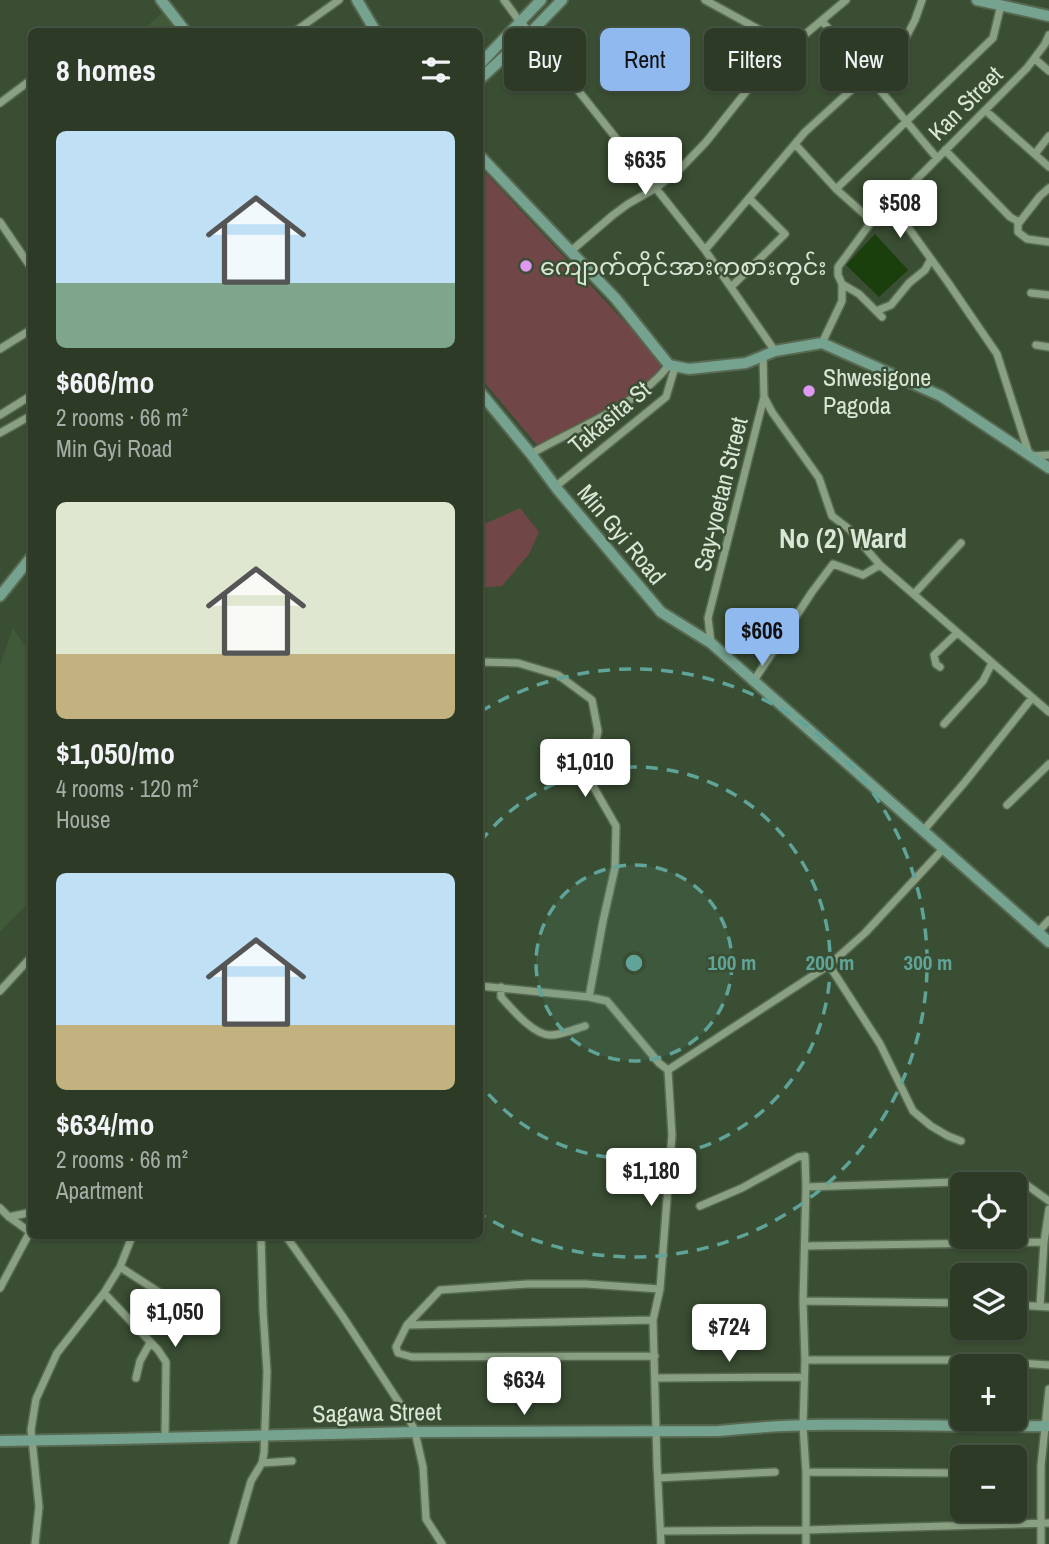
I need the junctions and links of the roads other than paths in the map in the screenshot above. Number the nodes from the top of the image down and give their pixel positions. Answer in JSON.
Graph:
{"nodes":[{"id":1,"x":161,"y":0,"type":"edge"},
{"id":2,"x":339,"y":0,"type":"edge"},
{"id":3,"x":357,"y":0,"type":"edge"},
{"id":4,"x":504,"y":0,"type":"edge"},
{"id":5,"x":541,"y":0,"type":"edge"},
{"id":6,"x":705,"y":0,"type":"edge"},
{"id":7,"x":922,"y":0,"type":"edge"},
{"id":8,"x":977,"y":0,"type":"edge"},
{"id":9,"x":560,"y":1,"type":"edge"},
{"id":10,"x":844,"y":1,"type":"edge"},
{"id":11,"x":1001,"y":5,"type":"junction"},
{"id":12,"x":1049,"y":16,"type":"edge"},
{"id":13,"x":822,"y":21,"type":"junction"},
{"id":14,"x":520,"y":22,"type":"junction"},
{"id":15,"x":183,"y":28,"type":"edge"},
{"id":16,"x":300,"y":28,"type":"edge"},
{"id":17,"x":374,"y":28,"type":"edge"},
{"id":18,"x":527,"y":28,"type":"edge"},
{"id":19,"x":535,"y":28,"type":"edge"},
{"id":20,"x":756,"y":28,"type":"edge"},
{"id":21,"x":828,"y":28,"type":"edge"},
{"id":22,"x":908,"y":33,"type":"edge"},
{"id":23,"x":806,"y":34,"type":"edge"},
{"id":24,"x":1049,"y":35,"type":"edge"},
{"id":25,"x":504,"y":57,"type":"edge"},
{"id":26,"x":1035,"y":60,"type":"junction"},
{"id":27,"x":483,"y":61,"type":"edge"},
{"id":28,"x":1049,"y":71,"type":"edge"},
{"id":29,"x":483,"y":76,"type":"edge"},
{"id":30,"x":28,"y":82,"type":"edge"},
{"id":31,"x":578,"y":91,"type":"edge"},
{"id":32,"x":747,"y":91,"type":"edge"},
{"id":33,"x":850,"y":91,"type":"edge"},
{"id":34,"x":880,"y":91,"type":"edge"},
{"id":35,"x":0,"y":103,"type":"edge"},
{"id":36,"x":986,"y":111,"type":"junction"},
{"id":37,"x":906,"y":123,"type":"junction"},
{"id":38,"x":1047,"y":141,"type":"edge"},
{"id":39,"x":795,"y":144,"type":"junction"},
{"id":40,"x":945,"y":150,"type":"junction"},
{"id":41,"x":1035,"y":154,"type":"junction"},
{"id":42,"x":483,"y":159,"type":"edge"},
{"id":43,"x":937,"y":159,"type":"junction"},
{"id":44,"x":1049,"y":167,"type":"edge"},
{"id":45,"x":656,"y":188,"type":"junction"},
{"id":46,"x":1049,"y":188,"type":"edge"},
{"id":47,"x":836,"y":189,"type":"junction"},
{"id":48,"x":749,"y":198,"type":"junction"},
{"id":49,"x":888,"y":205,"type":"junction"},
{"id":50,"x":872,"y":221,"type":"junction"},
{"id":51,"x":0,"y":222,"type":"edge"},
{"id":52,"x":1019,"y":222,"type":"junction"},
{"id":53,"x":9,"y":235,"type":"junction"},
{"id":54,"x":0,"y":240,"type":"edge"},
{"id":55,"x":1049,"y":242,"type":"edge"},
{"id":56,"x":571,"y":250,"type":"junction"},
{"id":57,"x":705,"y":250,"type":"junction"},
{"id":58,"x":931,"y":259,"type":"junction"},
{"id":59,"x":28,"y":263,"type":"edge"},
{"id":60,"x":842,"y":284,"type":"junction"},
{"id":61,"x":731,"y":288,"type":"junction"},
{"id":62,"x":1031,"y":293,"type":"dead end"},
{"id":63,"x":1049,"y":295,"type":"edge"},
{"id":64,"x":876,"y":311,"type":"junction"},
{"id":65,"x":883,"y":317,"type":"dead end"},
{"id":66,"x":28,"y":332,"type":"edge"},
{"id":67,"x":822,"y":343,"type":"junction"},
{"id":68,"x":1036,"y":345,"type":"dead end"},
{"id":69,"x":1049,"y":347,"type":"edge"},
{"id":70,"x":0,"y":349,"type":"edge"},
{"id":71,"x":775,"y":351,"type":"junction"},
{"id":72,"x":763,"y":356,"type":"junction"},
{"id":73,"x":672,"y":366,"type":"junction"},
{"id":74,"x":483,"y":396,"type":"edge"},
{"id":75,"x":764,"y":397,"type":"junction"},
{"id":76,"x":28,"y":398,"type":"edge"},
{"id":77,"x":0,"y":415,"type":"edge"},
{"id":78,"x":28,"y":417,"type":"edge"},
{"id":79,"x":0,"y":433,"type":"edge"},
{"id":80,"x":531,"y":454,"type":"junction"},
{"id":81,"x":1049,"y":455,"type":"edge"},
{"id":82,"x":1030,"y":456,"type":"junction"},
{"id":83,"x":1049,"y":468,"type":"edge"},
{"id":84,"x":555,"y":487,"type":"junction"},
{"id":85,"x":961,"y":543,"type":"dead end"},
{"id":86,"x":28,"y":551,"type":"edge"},
{"id":87,"x":28,"y":561,"type":"edge"},
{"id":88,"x":880,"y":565,"type":"junction"},
{"id":89,"x":0,"y":585,"type":"edge"},
{"id":90,"x":914,"y":594,"type":"junction"},
{"id":91,"x":0,"y":596,"type":"edge"},
{"id":92,"x":957,"y":633,"type":"junction"},
{"id":93,"x":711,"y":643,"type":"junction"},
{"id":94,"x":483,"y":662,"type":"edge"},
{"id":95,"x":992,"y":663,"type":"junction"},
{"id":96,"x":940,"y":667,"type":"dead end"},
{"id":97,"x":753,"y":682,"type":"junction"},
{"id":98,"x":1032,"y":698,"type":"junction"},
{"id":99,"x":1049,"y":712,"type":"edge"},
{"id":100,"x":944,"y":724,"type":"dead end"},
{"id":101,"x":1049,"y":764,"type":"edge"},
{"id":102,"x":1007,"y":805,"type":"dead end"},
{"id":103,"x":923,"y":831,"type":"junction"},
{"id":104,"x":943,"y":849,"type":"junction"},
{"id":105,"x":1049,"y":919,"type":"edge"},
{"id":106,"x":1038,"y":932,"type":"junction"},
{"id":107,"x":1049,"y":942,"type":"edge"},
{"id":108,"x":28,"y":960,"type":"edge"},
{"id":109,"x":829,"y":965,"type":"junction"},
{"id":110,"x":483,"y":986,"type":"edge"},
{"id":111,"x":501,"y":987,"type":"junction"},
{"id":112,"x":0,"y":991,"type":"edge"},
{"id":113,"x":589,"y":997,"type":"junction"},
{"id":114,"x":585,"y":1026,"type":"dead end"},
{"id":115,"x":668,"y":1070,"type":"junction"},
{"id":116,"x":961,"y":1141,"type":"dead end"},
{"id":117,"x":806,"y":1187,"type":"junction"},
{"id":118,"x":1049,"y":1201,"type":"edge"},
{"id":119,"x":700,"y":1206,"type":"dead end"},
{"id":120,"x":0,"y":1208,"type":"edge"},
{"id":121,"x":1049,"y":1209,"type":"edge"},
{"id":122,"x":28,"y":1213,"type":"edge"},
{"id":123,"x":9,"y":1217,"type":"junction"},
{"id":124,"x":28,"y":1227,"type":"edge"},
{"id":125,"x":28,"y":1235,"type":"edge"},
{"id":126,"x":131,"y":1239,"type":"edge"},
{"id":127,"x":261,"y":1239,"type":"edge"},
{"id":128,"x":288,"y":1239,"type":"edge"},
{"id":129,"x":1044,"y":1242,"type":"junction"},
{"id":130,"x":805,"y":1246,"type":"junction"},
{"id":131,"x":120,"y":1267,"type":"junction"},
{"id":132,"x":0,"y":1288,"type":"edge"},
{"id":133,"x":660,"y":1289,"type":"junction"},
{"id":134,"x":104,"y":1293,"type":"junction"},
{"id":135,"x":171,"y":1300,"type":"dead end"},
{"id":136,"x":803,"y":1301,"type":"junction"},
{"id":137,"x":950,"y":1303,"type":"edge"},
{"id":138,"x":1027,"y":1305,"type":"edge"},
{"id":139,"x":1040,"y":1306,"type":"junction"},
{"id":140,"x":1049,"y":1307,"type":"edge"},
{"id":141,"x":653,"y":1320,"type":"junction"},
{"id":142,"x":407,"y":1325,"type":"junction"},
{"id":143,"x":150,"y":1343,"type":"junction"},
{"id":144,"x":655,"y":1356,"type":"junction"},
{"id":145,"x":805,"y":1360,"type":"junction"},
{"id":146,"x":1049,"y":1365,"type":"edge"},
{"id":147,"x":803,"y":1377,"type":"junction"},
{"id":148,"x":136,"y":1378,"type":"dead end"},
{"id":149,"x":655,"y":1378,"type":"junction"},
{"id":150,"x":1049,"y":1389,"type":"edge"},
{"id":151,"x":803,"y":1426,"type":"junction"},
{"id":152,"x":1048,"y":1426,"type":"edge"},
{"id":153,"x":656,"y":1430,"type":"junction"},
{"id":154,"x":415,"y":1432,"type":"junction"},
{"id":155,"x":266,"y":1436,"type":"junction"},
{"id":156,"x":165,"y":1438,"type":"junction"},
{"id":157,"x":32,"y":1440,"type":"junction"},
{"id":158,"x":0,"y":1441,"type":"edge"},
{"id":159,"x":292,"y":1461,"type":"dead end"},
{"id":160,"x":262,"y":1463,"type":"junction"},
{"id":161,"x":775,"y":1472,"type":"dead end"},
{"id":162,"x":806,"y":1472,"type":"junction"},
{"id":163,"x":950,"y":1474,"type":"edge"},
{"id":164,"x":657,"y":1478,"type":"junction"},
{"id":165,"x":1045,"y":1523,"type":"edge"},
{"id":166,"x":805,"y":1530,"type":"junction"},
{"id":167,"x":661,"y":1531,"type":"junction"},
{"id":168,"x":35,"y":1544,"type":"edge"},
{"id":169,"x":233,"y":1544,"type":"edge"},
{"id":170,"x":442,"y":1544,"type":"edge"},
{"id":171,"x":661,"y":1544,"type":"edge"},
{"id":172,"x":806,"y":1544,"type":"edge"},
{"id":173,"x":1041,"y":1544,"type":"edge"}],
"edges":[{"from":1,"to":15,"type":"main road"},
{"from":2,"to":16,"type":"street"},
{"from":3,"to":17,"type":"main road"},
{"from":4,"to":14,"type":"street"},
{"from":5,"to":14,"type":"main road"},
{"from":6,"to":20,"type":"street"},
{"from":7,"to":22,"type":"street"},
{"from":8,"to":11,"type":"main road"},
{"from":9,"to":19,"type":"main road"},
{"from":10,"to":13,"type":"street"},
{"from":11,"to":12,"type":"main road"},
{"from":11,"to":37,"type":"street"},
{"from":13,"to":21,"type":"street"},
{"from":13,"to":23,"type":"street"},
{"from":14,"to":18,"type":"street"},
{"from":14,"to":27,"type":"main road"},
{"from":24,"to":26,"type":"street","name":"Kan Street"},
{"from":25,"to":29,"type":"main road"},
{"from":26,"to":28,"type":"street"},
{"from":26,"to":36,"type":"street","name":"Kan Street"},
{"from":30,"to":35,"type":"street"},
{"from":31,"to":45,"type":"street"},
{"from":32,"to":45,"type":"street"},
{"from":33,"to":39,"type":"street"},
{"from":34,"to":37,"type":"street"},
{"from":36,"to":40,"type":"street","name":"Kan Street"},
{"from":36,"to":41,"type":"street"},
{"from":37,"to":43,"type":"street"},
{"from":37,"to":47,"type":"street"},
{"from":38,"to":41,"type":"street"},
{"from":39,"to":47,"type":"street"},
{"from":39,"to":48,"type":"street"},
{"from":40,"to":43,"type":"street","name":"Kan Street"},
{"from":40,"to":52,"type":"street"},
{"from":41,"to":44,"type":"street"},
{"from":42,"to":56,"type":"main road"},
{"from":43,"to":49,"type":"street","name":"Kan Street"},
{"from":45,"to":56,"type":"street"},
{"from":45,"to":57,"type":"street"},
{"from":46,"to":52,"type":"street"},
{"from":47,"to":50,"type":"street"},
{"from":48,"to":57,"type":"street"},
{"from":48,"to":61,"type":"street"},
{"from":49,"to":50,"type":"street","name":"Kan Street"},
{"from":49,"to":58,"type":"street"},
{"from":50,"to":60,"type":"street","name":"Kan Street"},
{"from":51,"to":53,"type":"street"},
{"from":52,"to":55,"type":"street"},
{"from":53,"to":54,"type":"street"},
{"from":53,"to":59,"type":"street"},
{"from":56,"to":73,"type":"main road"},
{"from":57,"to":61,"type":"street"},
{"from":58,"to":64,"type":"street"},
{"from":58,"to":82,"type":"street"},
{"from":60,"to":64,"type":"street"},
{"from":60,"to":67,"type":"street","name":"Kan Street"},
{"from":61,"to":71,"type":"street"},
{"from":62,"to":63,"type":"street"},
{"from":64,"to":65,"type":"street"},
{"from":66,"to":70,"type":"street"},
{"from":67,"to":71,"type":"main road"},
{"from":67,"to":82,"type":"main road"},
{"from":68,"to":69,"type":"street"},
{"from":71,"to":72,"type":"main road"},
{"from":72,"to":73,"type":"main road"},
{"from":72,"to":75,"type":"street"},
{"from":73,"to":80,"type":"street"},
{"from":73,"to":84,"type":"street","name":"Takasita St"},
{"from":74,"to":80,"type":"main road","name":"Min Gyi Road"},
{"from":75,"to":88,"type":"street"},
{"from":75,"to":93,"type":"street","name":"Say-yoetan Street"},
{"from":76,"to":77,"type":"street"},
{"from":78,"to":79,"type":"street"},
{"from":80,"to":84,"type":"main road","name":"Min Gyi Road"},
{"from":81,"to":82,"type":"street"},
{"from":82,"to":83,"type":"main road"},
{"from":84,"to":93,"type":"main road","name":"Min Gyi Road"},
{"from":85,"to":90,"type":"street"},
{"from":86,"to":89,"type":"main road"},
{"from":87,"to":91,"type":"main road"},
{"from":88,"to":90,"type":"street"},
{"from":88,"to":97,"type":"street"},
{"from":90,"to":92,"type":"street"},
{"from":92,"to":95,"type":"street"},
{"from":92,"to":96,"type":"street"},
{"from":93,"to":97,"type":"main road","name":"Min Gyi Road"},
{"from":94,"to":113,"type":"street"},
{"from":95,"to":98,"type":"street"},
{"from":95,"to":100,"type":"street"},
{"from":97,"to":103,"type":"main road","name":"Min Gyi Road"},
{"from":98,"to":99,"type":"street"},
{"from":98,"to":103,"type":"street"},
{"from":101,"to":102,"type":"street"},
{"from":103,"to":104,"type":"main road","name":"Min Gyi Road"},
{"from":104,"to":106,"type":"main road","name":"Min Gyi Road"},
{"from":104,"to":109,"type":"street"},
{"from":105,"to":106,"type":"street"},
{"from":106,"to":107,"type":"main road","name":"Min Gyi Road"},
{"from":108,"to":112,"type":"street"},
{"from":109,"to":115,"type":"street"},
{"from":109,"to":116,"type":"street"},
{"from":110,"to":111,"type":"street"},
{"from":111,"to":113,"type":"street"},
{"from":111,"to":114,"type":"street"},
{"from":113,"to":115,"type":"street"},
{"from":115,"to":133,"type":"street"},
{"from":117,"to":118,"type":"street"},
{"from":117,"to":119,"type":"street"},
{"from":117,"to":130,"type":"street"},
{"from":120,"to":123,"type":"street"},
{"from":121,"to":129,"type":"street"},
{"from":122,"to":123,"type":"street"},
{"from":123,"to":124,"type":"street"},
{"from":125,"to":132,"type":"street"},
{"from":126,"to":131,"type":"street"},
{"from":127,"to":155,"type":"street"},
{"from":128,"to":154,"type":"street"},
{"from":129,"to":130,"type":"street"},
{"from":129,"to":139,"type":"street"},
{"from":130,"to":136,"type":"street"},
{"from":131,"to":134,"type":"street"},
{"from":131,"to":135,"type":"street"},
{"from":133,"to":141,"type":"street"},
{"from":133,"to":142,"type":"street"},
{"from":134,"to":143,"type":"street"},
{"from":134,"to":157,"type":"street"},
{"from":136,"to":137,"type":"street"},
{"from":136,"to":145,"type":"street"},
{"from":138,"to":139,"type":"street"},
{"from":139,"to":140,"type":"street"},
{"from":141,"to":142,"type":"street"},
{"from":141,"to":144,"type":"street"},
{"from":142,"to":144,"type":"street"},
{"from":143,"to":148,"type":"street"},
{"from":143,"to":156,"type":"street"},
{"from":144,"to":149,"type":"street"},
{"from":145,"to":146,"type":"street"},
{"from":145,"to":147,"type":"street"},
{"from":147,"to":149,"type":"street"},
{"from":147,"to":151,"type":"street"},
{"from":149,"to":153,"type":"street"},
{"from":150,"to":152,"type":"street"},
{"from":151,"to":152,"type":"main road","name":"Sagawa Street"},
{"from":151,"to":153,"type":"main road","name":"Sagawa Street"},
{"from":151,"to":162,"type":"street"},
{"from":152,"to":165,"type":"street"},
{"from":153,"to":154,"type":"main road","name":"Sagawa Street"},
{"from":153,"to":164,"type":"street"},
{"from":154,"to":155,"type":"main road","name":"Sagawa Street"},
{"from":154,"to":170,"type":"street"},
{"from":155,"to":156,"type":"main road","name":"Sagawa Street"},
{"from":155,"to":160,"type":"street"},
{"from":156,"to":157,"type":"main road","name":"Sagawa Street"},
{"from":157,"to":158,"type":"main road","name":"Sagawa Street"},
{"from":157,"to":168,"type":"street"},
{"from":159,"to":160,"type":"street"},
{"from":160,"to":169,"type":"street"},
{"from":161,"to":164,"type":"street"},
{"from":162,"to":163,"type":"street"},
{"from":162,"to":166,"type":"street"},
{"from":164,"to":167,"type":"street"},
{"from":165,"to":166,"type":"street"},
{"from":165,"to":173,"type":"street"},
{"from":166,"to":167,"type":"street"},
{"from":166,"to":172,"type":"street"},
{"from":167,"to":171,"type":"street"}]}
